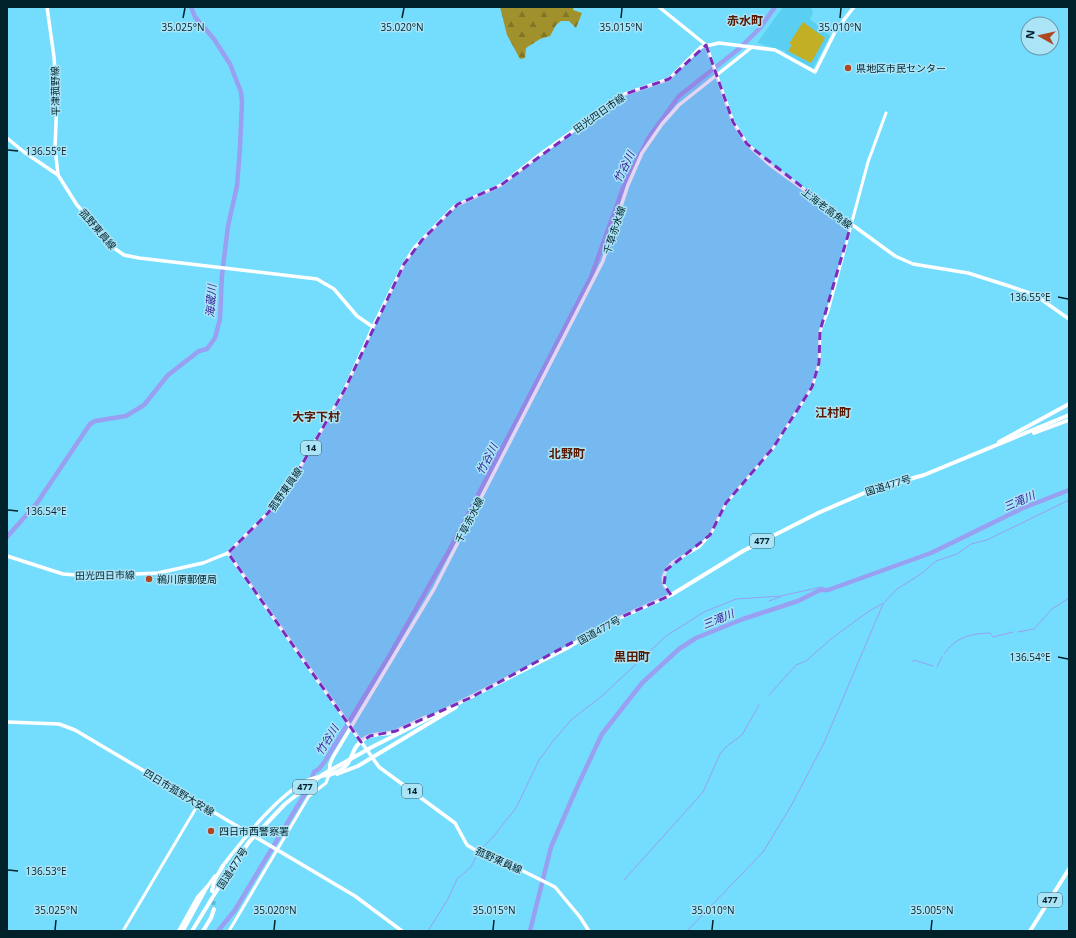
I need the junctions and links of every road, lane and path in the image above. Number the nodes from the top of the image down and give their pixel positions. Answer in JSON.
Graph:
{"nodes":[{"id":1,"x":47,"y":7,"type":"edge"},
{"id":2,"x":659,"y":7,"type":"edge"},
{"id":3,"x":854,"y":7,"type":"edge"},
{"id":4,"x":706,"y":45,"type":"junction"},
{"id":5,"x":751,"y":47,"type":"junction"},
{"id":6,"x":717,"y":73,"type":"junction"},
{"id":7,"x":886,"y":113,"type":"dead end"},
{"id":8,"x":7,"y":138,"type":"edge"},
{"id":9,"x":58,"y":176,"type":"junction"},
{"id":10,"x":851,"y":225,"type":"junction"},
{"id":11,"x":1069,"y":319,"type":"edge"},
{"id":12,"x":373,"y":327,"type":"junction"},
{"id":13,"x":1069,"y":404,"type":"edge"},
{"id":14,"x":1069,"y":415,"type":"edge"},
{"id":15,"x":1069,"y":420,"type":"edge"},
{"id":16,"x":984,"y":451,"type":"junction"},
{"id":17,"x":964,"y":459,"type":"junction"},
{"id":18,"x":228,"y":553,"type":"junction"},
{"id":19,"x":7,"y":556,"type":"edge"},
{"id":20,"x":671,"y":595,"type":"junction"},
{"id":21,"x":470,"y":698,"type":"junction"},
{"id":22,"x":7,"y":722,"type":"edge"},
{"id":23,"x":350,"y":726,"type":"junction"},
{"id":24,"x":329,"y":775,"type":"junction"},
{"id":25,"x":199,"y":803,"type":"junction"},
{"id":26,"x":249,"y":834,"type":"junction"},
{"id":27,"x":277,"y":850,"type":"junction"},
{"id":28,"x":223,"y":866,"type":"junction"},
{"id":29,"x":1069,"y":869,"type":"edge"},
{"id":30,"x":207,"y":887,"type":"junction"},
{"id":31,"x":212,"y":891,"type":"tunnel mouth"},
{"id":32,"x":214,"y":909,"type":"tunnel mouth"},
{"id":33,"x":123,"y":931,"type":"edge"},
{"id":34,"x":180,"y":931,"type":"edge"},
{"id":35,"x":183,"y":931,"type":"edge"},
{"id":36,"x":192,"y":931,"type":"edge"},
{"id":37,"x":203,"y":931,"type":"edge"},
{"id":38,"x":229,"y":931,"type":"edge"},
{"id":39,"x":402,"y":931,"type":"edge"},
{"id":40,"x":590,"y":931,"type":"edge"},
{"id":41,"x":1030,"y":931,"type":"edge"}],
"edges":[{"from":1,"to":9,"type":"main road","name":"平津菰野線"},
{"from":2,"to":4,"type":"main road","name":"上海老高角線"},
{"from":3,"to":5,"type":"main road"},
{"from":4,"to":5,"type":"main road"},
{"from":4,"to":6,"type":"main road","name":"上海老高角線"},
{"from":4,"to":12,"type":"main road","name":"田光四日市線"},
{"from":5,"to":6,"type":"main road","name":"千草赤水線"},
{"from":6,"to":10,"type":"main road","name":"上海老高角線"},
{"from":6,"to":23,"type":"main road","name":"千草赤水線"},
{"from":7,"to":10,"type":"street"},
{"from":8,"to":9,"type":"main road","name":"菰野東員線"},
{"from":9,"to":12,"type":"main road","name":"菰野東員線"},
{"from":10,"to":11,"type":"main road","name":"上海老高角線"},
{"from":10,"to":20,"type":"street"},
{"from":12,"to":18,"type":"main road","name":"菰野東員線","number":"14"},
{"from":13,"to":17,"type":"highway","number":"477"},
{"from":14,"to":16,"type":"highway","name":"国道477号","number":"477"},
{"from":15,"to":16,"type":"highway","number":"477"},
{"from":16,"to":17,"type":"highway","name":"国道477号","number":"477"},
{"from":17,"to":20,"type":"highway","name":"国道477号","number":"477"},
{"from":18,"to":19,"type":"main road","name":"田光四日市線"},
{"from":18,"to":23,"type":"main road","name":"菰野東員線","number":"14"},
{"from":20,"to":21,"type":"highway","name":"国道477号","number":"477"},
{"from":21,"to":24,"type":"highway"},
{"from":21,"to":24,"type":"highway"},
{"from":21,"to":36,"type":"highway","name":"国道477号","number":"477"},
{"from":22,"to":25,"type":"main road","name":"四日市菰野大安線"},
{"from":23,"to":24,"type":"main road","name":"千草赤水線"},
{"from":23,"to":40,"type":"main road","name":"菰野東員線","number":"14"},
{"from":24,"to":26,"type":"main road"},
{"from":24,"to":27,"type":"street"},
{"from":25,"to":26,"type":"main road","name":"四日市菰野大安線"},
{"from":25,"to":33,"type":"street"},
{"from":26,"to":27,"type":"main road","name":"四日市菰野大安線"},
{"from":26,"to":28,"type":"main road"},
{"from":27,"to":38,"type":"street"},
{"from":27,"to":39,"type":"main road","name":"四日市菰野大安線"},
{"from":28,"to":30,"type":"main road"},
{"from":28,"to":31,"type":"highway"},
{"from":29,"to":41,"type":"highway","number":"477"},
{"from":30,"to":34,"type":"highway"},
{"from":30,"to":35,"type":"main road"},
{"from":32,"to":37,"type":"highway"}]}
